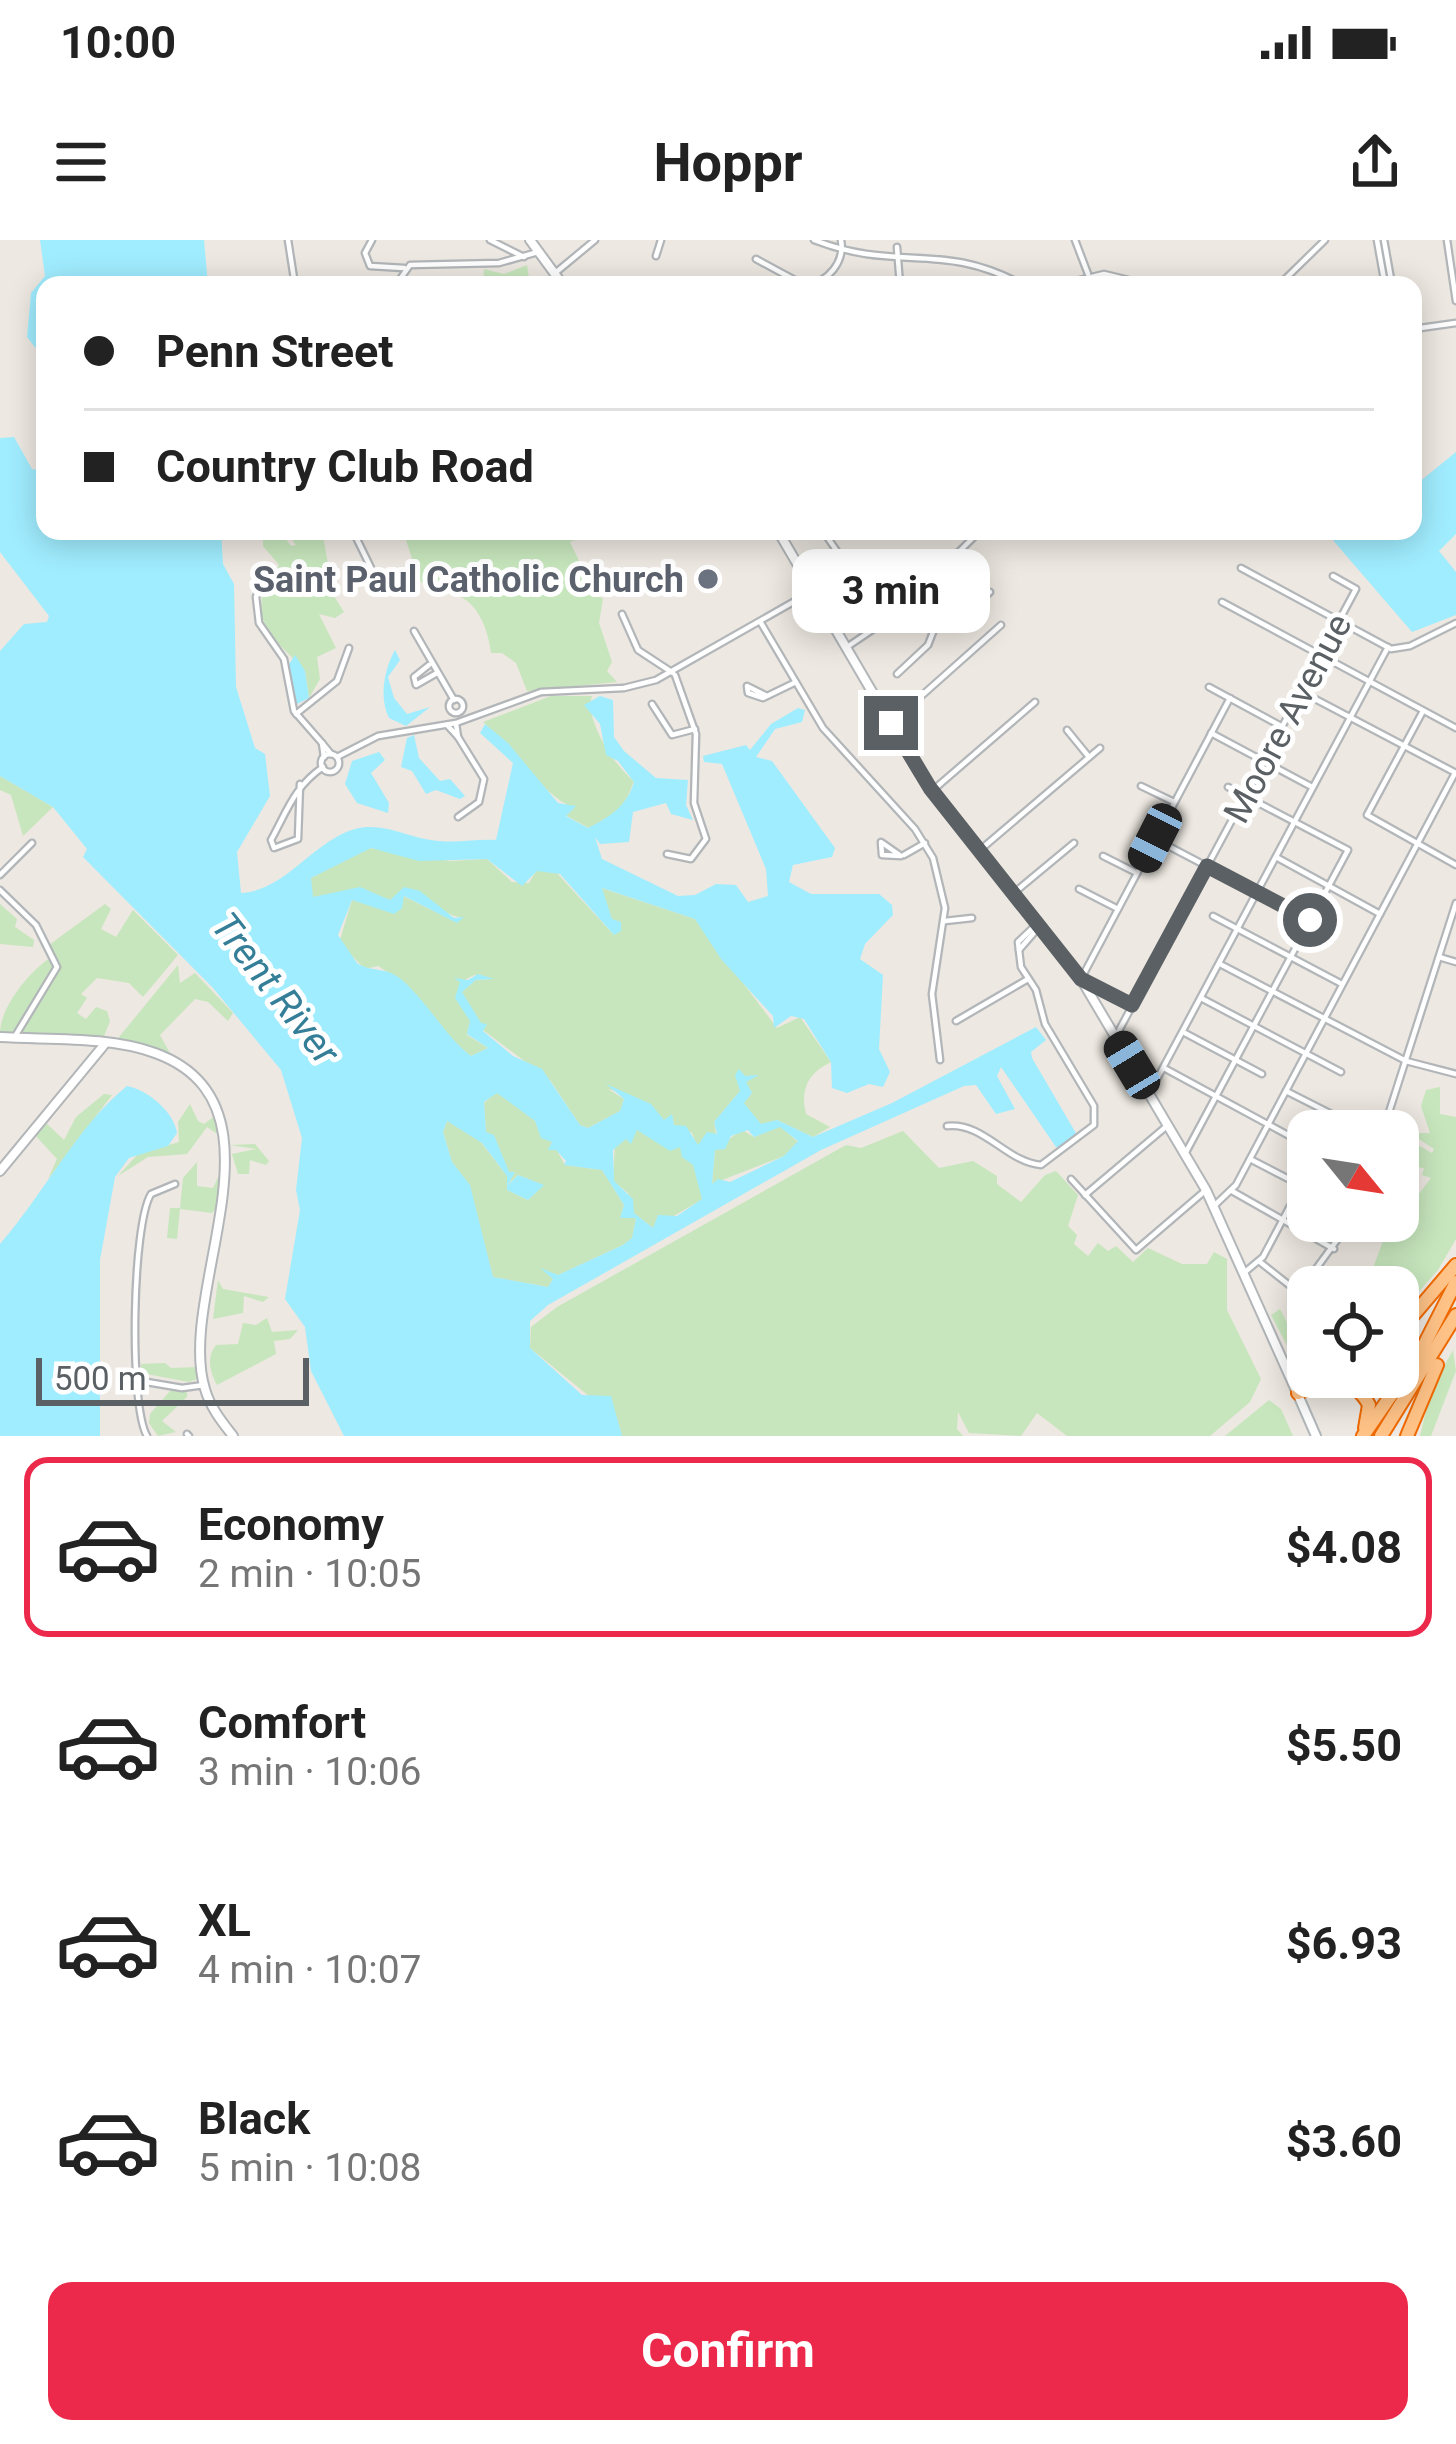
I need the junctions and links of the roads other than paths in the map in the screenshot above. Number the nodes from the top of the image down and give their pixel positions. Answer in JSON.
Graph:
{"nodes":[{"id":1,"x":288,"y":240,"type":"edge"},
{"id":2,"x":372,"y":240,"type":"edge"},
{"id":3,"x":490,"y":240,"type":"edge"},
{"id":4,"x":530,"y":240,"type":"edge"},
{"id":5,"x":595,"y":240,"type":"edge"},
{"id":6,"x":661,"y":240,"type":"edge"},
{"id":7,"x":814,"y":240,"type":"edge"},
{"id":8,"x":841,"y":240,"type":"edge"},
{"id":9,"x":1075,"y":240,"type":"edge"},
{"id":10,"x":1325,"y":240,"type":"edge"},
{"id":11,"x":1380,"y":240,"type":"edge"},
{"id":12,"x":1447,"y":240,"type":"edge"},
{"id":13,"x":1304,"y":241,"type":"edge"},
{"id":14,"x":910,"y":244,"type":"dead end"},
{"id":15,"x":897,"y":247,"type":"junction"},
{"id":16,"x":842,"y":249,"type":"junction"},
{"id":17,"x":1313,"y":251,"type":"junction"},
{"id":18,"x":538,"y":252,"type":"junction"},
{"id":19,"x":656,"y":256,"type":"dead end"},
{"id":20,"x":524,"y":257,"type":"junction"},
{"id":21,"x":756,"y":259,"type":"dead end"},
{"id":22,"x":993,"y":260,"type":"dead end"},
{"id":23,"x":404,"y":268,"type":"junction"},
{"id":24,"x":554,"y":274,"type":"joint"},
{"id":25,"x":1089,"y":275,"type":"junction"},
{"id":26,"x":294,"y":276,"type":"edge"},
{"id":27,"x":400,"y":276,"type":"edge"},
{"id":28,"x":789,"y":276,"type":"edge"},
{"id":29,"x":827,"y":276,"type":"edge"},
{"id":30,"x":899,"y":276,"type":"edge"},
{"id":31,"x":1012,"y":276,"type":"edge"},
{"id":32,"x":1086,"y":276,"type":"edge"},
{"id":33,"x":1095,"y":276,"type":"edge"},
{"id":34,"x":1288,"y":276,"type":"edge"},
{"id":35,"x":1387,"y":276,"type":"edge"},
{"id":36,"x":1456,"y":301,"type":"edge"},
{"id":37,"x":1456,"y":323,"type":"edge"},
{"id":38,"x":1422,"y":327,"type":"edge"},
{"id":39,"x":357,"y":540,"type":"edge"},
{"id":40,"x":786,"y":540,"type":"edge"},
{"id":41,"x":828,"y":540,"type":"edge"},
{"id":42,"x":971,"y":540,"type":"edge"},
{"id":43,"x":267,"y":568,"type":"dead end"},
{"id":44,"x":371,"y":568,"type":"dead end"},
{"id":45,"x":1241,"y":568,"type":"dead end"},
{"id":46,"x":1333,"y":576,"type":"dead end"},
{"id":47,"x":815,"y":592,"type":"junction"},
{"id":48,"x":990,"y":592,"type":"dead end"},
{"id":49,"x":1222,"y":602,"type":"dead end"},
{"id":50,"x":622,"y":614,"type":"dead end"},
{"id":51,"x":1338,"y":620,"type":"junction"},
{"id":52,"x":761,"y":623,"type":"junction"},
{"id":53,"x":1456,"y":623,"type":"edge"},
{"id":54,"x":914,"y":625,"type":"junction"},
{"id":55,"x":1001,"y":625,"type":"dead end"},
{"id":56,"x":935,"y":627,"type":"junction"},
{"id":57,"x":415,"y":631,"type":"dead end"},
{"id":58,"x":847,"y":646,"type":"junction"},
{"id":59,"x":1388,"y":647,"type":"junction"},
{"id":60,"x":349,"y":648,"type":"dead end"},
{"id":61,"x":1319,"y":656,"type":"junction"},
{"id":62,"x":430,"y":664,"type":"junction"},
{"id":63,"x":673,"y":672,"type":"junction"},
{"id":64,"x":436,"y":673,"type":"junction"},
{"id":65,"x":897,"y":674,"type":"dead end"},
{"id":66,"x":794,"y":683,"type":"junction"},
{"id":67,"x":1369,"y":683,"type":"junction"},
{"id":68,"x":1209,"y":688,"type":"dead end"},
{"id":69,"x":1300,"y":691,"type":"junction"},
{"id":70,"x":767,"y":696,"type":"dead end"},
{"id":71,"x":1230,"y":698,"type":"junction"},
{"id":72,"x":1035,"y":702,"type":"dead end"},
{"id":73,"x":652,"y":704,"type":"dead end"},
{"id":74,"x":1423,"y":711,"type":"junction"},
{"id":75,"x":296,"y":713,"type":"junction"},
{"id":76,"x":1351,"y":718,"type":"junction"},
{"id":77,"x":458,"y":722,"type":"junction"},
{"id":78,"x":891,"y":723,"type":"junction"},
{"id":79,"x":447,"y":725,"type":"junction"},
{"id":80,"x":1282,"y":726,"type":"junction"},
{"id":81,"x":1456,"y":728,"type":"edge"},
{"id":82,"x":695,"y":730,"type":"junction"},
{"id":83,"x":1067,"y":730,"type":"dead end"},
{"id":84,"x":1211,"y":733,"type":"junction"},
{"id":85,"x":458,"y":737,"type":"junction"},
{"id":86,"x":1403,"y":745,"type":"junction"},
{"id":87,"x":1100,"y":748,"type":"dead end"},
{"id":88,"x":330,"y":756,"type":"junction"},
{"id":89,"x":1089,"y":757,"type":"junction"},
{"id":90,"x":1264,"y":760,"type":"junction"},
{"id":91,"x":322,"y":767,"type":"junction"},
{"id":92,"x":1455,"y":773,"type":"edge"},
{"id":93,"x":1141,"y":786,"type":"dead end"},
{"id":94,"x":1228,"y":787,"type":"dead end"},
{"id":95,"x":1313,"y":788,"type":"junction"},
{"id":96,"x":932,"y":791,"type":"junction"},
{"id":97,"x":1245,"y":795,"type":"junction"},
{"id":98,"x":294,"y":801,"type":"junction"},
{"id":99,"x":1174,"y":802,"type":"junction"},
{"id":100,"x":458,"y":817,"type":"dead end"},
{"id":101,"x":1294,"y":824,"type":"junction"},
{"id":102,"x":1155,"y":838,"type":"junction"},
{"id":103,"x":32,"y":843,"type":"dead end"},
{"id":104,"x":925,"y":843,"type":"junction"},
{"id":105,"x":1074,"y":843,"type":"dead end"},
{"id":106,"x":1419,"y":843,"type":"junction"},
{"id":107,"x":980,"y":850,"type":"junction"},
{"id":108,"x":668,"y":854,"type":"dead end"},
{"id":109,"x":901,"y":856,"type":"dead end"},
{"id":110,"x":1102,"y":856,"type":"dead end"},
{"id":111,"x":1276,"y":857,"type":"junction"},
{"id":112,"x":1456,"y":865,"type":"edge"},
{"id":113,"x":1207,"y":866,"type":"junction"},
{"id":114,"x":1137,"y":873,"type":"junction"},
{"id":115,"x":0,"y":875,"type":"edge"},
{"id":116,"x":1389,"y":875,"type":"dead end"},
{"id":117,"x":1399,"y":881,"type":"junction"},
{"id":118,"x":1328,"y":886,"type":"junction"},
{"id":119,"x":0,"y":890,"type":"edge"},
{"id":120,"x":1079,"y":890,"type":"dead end"},
{"id":121,"x":1015,"y":892,"type":"junction"},
{"id":122,"x":1258,"y":893,"type":"junction"},
{"id":123,"x":1456,"y":903,"type":"edge"},
{"id":124,"x":1118,"y":909,"type":"junction"},
{"id":125,"x":1380,"y":914,"type":"junction"},
{"id":126,"x":1213,"y":916,"type":"dead end"},
{"id":127,"x":973,"y":918,"type":"dead end"},
{"id":128,"x":1310,"y":920,"type":"junction"},
{"id":129,"x":945,"y":921,"type":"junction"},
{"id":130,"x":1040,"y":924,"type":"junction"},
{"id":131,"x":1239,"y":928,"type":"junction"},
{"id":132,"x":1292,"y":955,"type":"junction"},
{"id":133,"x":1439,"y":957,"type":"junction"},
{"id":134,"x":1456,"y":962,"type":"edge"},
{"id":135,"x":1220,"y":964,"type":"junction"},
{"id":136,"x":1028,"y":979,"type":"junction"},
{"id":137,"x":1081,"y":979,"type":"junction"},
{"id":138,"x":1342,"y":984,"type":"junction"},
{"id":139,"x":1272,"y":991,"type":"junction"},
{"id":140,"x":1201,"y":998,"type":"junction"},
{"id":141,"x":1132,"y":1005,"type":"junction"},
{"id":142,"x":1324,"y":1018,"type":"junction"},
{"id":143,"x":956,"y":1021,"type":"dead end"},
{"id":144,"x":1254,"y":1026,"type":"junction"},
{"id":145,"x":1183,"y":1032,"type":"junction"},
{"id":146,"x":0,"y":1037,"type":"edge"},
{"id":147,"x":1115,"y":1037,"type":"junction"},
{"id":148,"x":14,"y":1038,"type":"junction"},
{"id":149,"x":104,"y":1045,"type":"junction"},
{"id":150,"x":1306,"y":1053,"type":"junction"},
{"id":151,"x":940,"y":1060,"type":"dead end"},
{"id":152,"x":1236,"y":1060,"type":"junction"},
{"id":153,"x":1406,"y":1061,"type":"junction"},
{"id":154,"x":1164,"y":1068,"type":"junction"},
{"id":155,"x":1340,"y":1072,"type":"dead end"},
{"id":156,"x":1262,"y":1074,"type":"dead end"},
{"id":157,"x":1456,"y":1074,"type":"edge"},
{"id":158,"x":1286,"y":1090,"type":"junction"},
{"id":159,"x":1149,"y":1094,"type":"junction"},
{"id":160,"x":1217,"y":1096,"type":"junction"},
{"id":161,"x":1324,"y":1110,"type":"edge"},
{"id":162,"x":1390,"y":1110,"type":"edge"},
{"id":163,"x":1268,"y":1124,"type":"junction"},
{"id":164,"x":1168,"y":1125,"type":"junction"},
{"id":165,"x":946,"y":1126,"type":"dead end"},
{"id":166,"x":1287,"y":1134,"type":"edge"},
{"id":167,"x":1185,"y":1154,"type":"junction"},
{"id":168,"x":1250,"y":1159,"type":"junction"},
{"id":169,"x":0,"y":1171,"type":"edge"},
{"id":170,"x":1287,"y":1178,"type":"edge"},
{"id":171,"x":1071,"y":1179,"type":"dead end"},
{"id":172,"x":176,"y":1184,"type":"dead end"},
{"id":173,"x":1206,"y":1190,"type":"junction"},
{"id":174,"x":1232,"y":1191,"type":"junction"},
{"id":175,"x":1085,"y":1196,"type":"junction"},
{"id":176,"x":1214,"y":1206,"type":"junction"},
{"id":177,"x":1287,"y":1214,"type":"edge"},
{"id":178,"x":1282,"y":1221,"type":"junction"},
{"id":179,"x":1338,"y":1242,"type":"edge"},
{"id":180,"x":1334,"y":1249,"type":"junction"},
{"id":181,"x":1260,"y":1262,"type":"junction"},
{"id":182,"x":1456,"y":1265,"type":"edge"},
{"id":183,"x":1320,"y":1266,"type":"edge"},
{"id":184,"x":1244,"y":1273,"type":"junction"},
{"id":185,"x":1456,"y":1282,"type":"edge"},
{"id":186,"x":1287,"y":1283,"type":"edge"},
{"id":187,"x":1419,"y":1308,"type":"edge"},
{"id":188,"x":1456,"y":1315,"type":"edge"},
{"id":189,"x":1456,"y":1327,"type":"edge"},
{"id":190,"x":1287,"y":1368,"type":"edge"},
{"id":191,"x":135,"y":1380,"type":"junction"},
{"id":192,"x":204,"y":1385,"type":"junction"},
{"id":193,"x":1300,"y":1398,"type":"edge"},
{"id":194,"x":1363,"y":1398,"type":"edge"},
{"id":195,"x":147,"y":1436,"type":"edge"},
{"id":196,"x":233,"y":1436,"type":"edge"},
{"id":197,"x":1316,"y":1436,"type":"edge"},
{"id":198,"x":1361,"y":1436,"type":"edge"},
{"id":199,"x":1382,"y":1436,"type":"edge"},
{"id":200,"x":1407,"y":1436,"type":"edge"}],
"edges":[{"from":1,"to":26,"type":"street"},
{"from":2,"to":23,"type":"street"},
{"from":3,"to":20,"type":"street"},
{"from":4,"to":18,"type":"street"},
{"from":5,"to":24,"type":"street"},
{"from":6,"to":19,"type":"street"},
{"from":7,"to":16,"type":"street"},
{"from":8,"to":16,"type":"street"},
{"from":9,"to":25,"type":"street"},
{"from":10,"to":17,"type":"street"},
{"from":11,"to":35,"type":"street"},
{"from":12,"to":36,"type":"street"},
{"from":13,"to":17,"type":"street"},
{"from":14,"to":15,"type":"street"},
{"from":15,"to":16,"type":"street"},
{"from":15,"to":30,"type":"street"},
{"from":16,"to":29,"type":"street"},
{"from":17,"to":34,"type":"street"},
{"from":18,"to":20,"type":"street"},
{"from":18,"to":24,"type":"street"},
{"from":20,"to":23,"type":"street"},
{"from":21,"to":28,"type":"street"},
{"from":22,"to":31,"type":"street"},
{"from":23,"to":27,"type":"street"},
{"from":25,"to":32,"type":"street"},
{"from":25,"to":33,"type":"street"},
{"from":37,"to":38,"type":"street"},
{"from":39,"to":44,"type":"street"},
{"from":40,"to":47,"type":"street"},
{"from":41,"to":47,"type":"street"},
{"from":42,"to":54,"type":"street"},
{"from":43,"to":75,"type":"street"},
{"from":45,"to":51,"type":"street"},
{"from":46,"to":51,"type":"street","name":"Moore Avenue"},
{"from":47,"to":52,"type":"street"},
{"from":47,"to":58,"type":"street"},
{"from":48,"to":56,"type":"street"},
{"from":49,"to":61,"type":"street"},
{"from":50,"to":63,"type":"street"},
{"from":51,"to":59,"type":"street"},
{"from":51,"to":61,"type":"street","name":"Moore Avenue"},
{"from":52,"to":63,"type":"street"},
{"from":52,"to":66,"type":"street"},
{"from":53,"to":59,"type":"street"},
{"from":54,"to":56,"type":"street"},
{"from":54,"to":58,"type":"street"},
{"from":55,"to":78,"type":"street"},
{"from":56,"to":65,"type":"street"},
{"from":57,"to":62,"type":"street"},
{"from":58,"to":78,"type":"street"},
{"from":59,"to":67,"type":"street"},
{"from":60,"to":75,"type":"street"},
{"from":61,"to":67,"type":"street"},
{"from":61,"to":69,"type":"street","name":"Moore Avenue"},
{"from":62,"to":64,"type":"street"},
{"from":62,"to":64,"type":"street"},
{"from":63,"to":77,"type":"street"},
{"from":63,"to":82,"type":"street"},
{"from":64,"to":77,"type":"street"},
{"from":66,"to":70,"type":"street"},
{"from":66,"to":104,"type":"street"},
{"from":67,"to":74,"type":"street"},
{"from":67,"to":76,"type":"street"},
{"from":68,"to":71,"type":"street"},
{"from":69,"to":76,"type":"street"},
{"from":69,"to":80,"type":"street","name":"Moore Avenue"},
{"from":71,"to":80,"type":"street"},
{"from":71,"to":84,"type":"street"},
{"from":72,"to":96,"type":"street"},
{"from":73,"to":82,"type":"street"},
{"from":74,"to":81,"type":"street"},
{"from":74,"to":86,"type":"street"},
{"from":75,"to":88,"type":"street"},
{"from":76,"to":86,"type":"street"},
{"from":76,"to":95,"type":"street"},
{"from":77,"to":79,"type":"street"},
{"from":77,"to":85,"type":"street"},
{"from":78,"to":96,"type":"street"},
{"from":79,"to":85,"type":"street"},
{"from":79,"to":88,"type":"street"},
{"from":80,"to":90,"type":"street","name":"Moore Avenue"},
{"from":82,"to":108,"type":"street"},
{"from":83,"to":89,"type":"street"},
{"from":84,"to":90,"type":"street"},
{"from":84,"to":99,"type":"street"},
{"from":85,"to":100,"type":"street"},
{"from":86,"to":92,"type":"street"},
{"from":86,"to":106,"type":"street"},
{"from":87,"to":89,"type":"street"},
{"from":88,"to":91,"type":"street"},
{"from":88,"to":91,"type":"street"},
{"from":89,"to":107,"type":"street"},
{"from":90,"to":95,"type":"street"},
{"from":90,"to":97,"type":"street","name":"Moore Avenue"},
{"from":91,"to":98,"type":"street"},
{"from":92,"to":106,"type":"street"},
{"from":93,"to":99,"type":"street"},
{"from":94,"to":97,"type":"street"},
{"from":95,"to":101,"type":"street"},
{"from":96,"to":107,"type":"street"},
{"from":97,"to":101,"type":"street"},
{"from":97,"to":113,"type":"street","name":"Moore Avenue"},
{"from":98,"to":98,"type":"street"},
{"from":99,"to":102,"type":"street"},
{"from":101,"to":111,"type":"street"},
{"from":101,"to":118,"type":"street"},
{"from":102,"to":113,"type":"street"},
{"from":102,"to":114,"type":"street"},
{"from":103,"to":115,"type":"street"},
{"from":104,"to":109,"type":"street"},
{"from":104,"to":129,"type":"street"},
{"from":105,"to":121,"type":"street"},
{"from":106,"to":112,"type":"street"},
{"from":106,"to":117,"type":"street"},
{"from":107,"to":121,"type":"street"},
{"from":110,"to":114,"type":"street"},
{"from":111,"to":118,"type":"street"},
{"from":111,"to":122,"type":"street"},
{"from":113,"to":122,"type":"street"},
{"from":113,"to":141,"type":"street","name":"Moore Avenue"},
{"from":114,"to":124,"type":"street"},
{"from":116,"to":117,"type":"street"},
{"from":117,"to":125,"type":"street"},
{"from":118,"to":125,"type":"street"},
{"from":118,"to":128,"type":"street"},
{"from":119,"to":148,"type":"street"},
{"from":120,"to":124,"type":"street"},
{"from":121,"to":130,"type":"street"},
{"from":122,"to":128,"type":"street"},
{"from":122,"to":131,"type":"street"},
{"from":123,"to":133,"type":"street"},
{"from":124,"to":137,"type":"street"},
{"from":125,"to":138,"type":"street"},
{"from":126,"to":131,"type":"street"},
{"from":127,"to":129,"type":"street"},
{"from":128,"to":132,"type":"street"},
{"from":129,"to":151,"type":"street"},
{"from":130,"to":136,"type":"street"},
{"from":130,"to":137,"type":"street"},
{"from":131,"to":132,"type":"street"},
{"from":131,"to":135,"type":"street"},
{"from":132,"to":138,"type":"street"},
{"from":132,"to":139,"type":"street"},
{"from":133,"to":134,"type":"street"},
{"from":133,"to":153,"type":"street"},
{"from":135,"to":139,"type":"street"},
{"from":135,"to":140,"type":"street"},
{"from":136,"to":143,"type":"street"},
{"from":136,"to":165,"type":"street"},
{"from":137,"to":141,"type":"street"},
{"from":137,"to":147,"type":"street"},
{"from":138,"to":142,"type":"street"},
{"from":139,"to":142,"type":"street"},
{"from":139,"to":144,"type":"street"},
{"from":140,"to":144,"type":"street"},
{"from":140,"to":145,"type":"street"},
{"from":141,"to":147,"type":"street","name":"Moore Avenue"},
{"from":142,"to":150,"type":"street"},
{"from":142,"to":153,"type":"street"},
{"from":144,"to":150,"type":"street"},
{"from":144,"to":152,"type":"street"},
{"from":145,"to":152,"type":"street"},
{"from":145,"to":154,"type":"street"},
{"from":146,"to":148,"type":"street"},
{"from":147,"to":159,"type":"street"},
{"from":148,"to":149,"type":"street"},
{"from":149,"to":169,"type":"street"},
{"from":149,"to":192,"type":"street"},
{"from":150,"to":155,"type":"street"},
{"from":150,"to":158,"type":"street"},
{"from":152,"to":156,"type":"street"},
{"from":152,"to":160,"type":"street"},
{"from":153,"to":157,"type":"street"},
{"from":153,"to":162,"type":"street"},
{"from":154,"to":159,"type":"street"},
{"from":154,"to":160,"type":"street"},
{"from":158,"to":161,"type":"street"},
{"from":158,"to":163,"type":"street"},
{"from":159,"to":164,"type":"street"},
{"from":160,"to":163,"type":"street"},
{"from":160,"to":167,"type":"street"},
{"from":163,"to":166,"type":"street"},
{"from":163,"to":168,"type":"street"},
{"from":164,"to":167,"type":"street"},
{"from":164,"to":175,"type":"street"},
{"from":167,"to":173,"type":"street"},
{"from":168,"to":170,"type":"street"},
{"from":168,"to":174,"type":"street"},
{"from":171,"to":175,"type":"street"},
{"from":172,"to":191,"type":"street"},
{"from":173,"to":175,"type":"street"},
{"from":173,"to":176,"type":"street"},
{"from":174,"to":176,"type":"street"},
{"from":174,"to":178,"type":"street"},
{"from":176,"to":184,"type":"street"},
{"from":177,"to":178,"type":"street"},
{"from":178,"to":180,"type":"street"},
{"from":178,"to":181,"type":"street"},
{"from":179,"to":180,"type":"street"},
{"from":180,"to":183,"type":"street"},
{"from":181,"to":184,"type":"street"},
{"from":181,"to":186,"type":"street"},
{"from":182,"to":187,"type":"highway"},
{"from":184,"to":190,"type":"street"},
{"from":185,"to":198,"type":"highway"},
{"from":188,"to":199,"type":"highway"},
{"from":189,"to":200,"type":"highway"},
{"from":191,"to":192,"type":"street"},
{"from":191,"to":195,"type":"street"},
{"from":192,"to":196,"type":"street"},
{"from":193,"to":197,"type":"street"},
{"from":194,"to":198,"type":"highway"}]}
